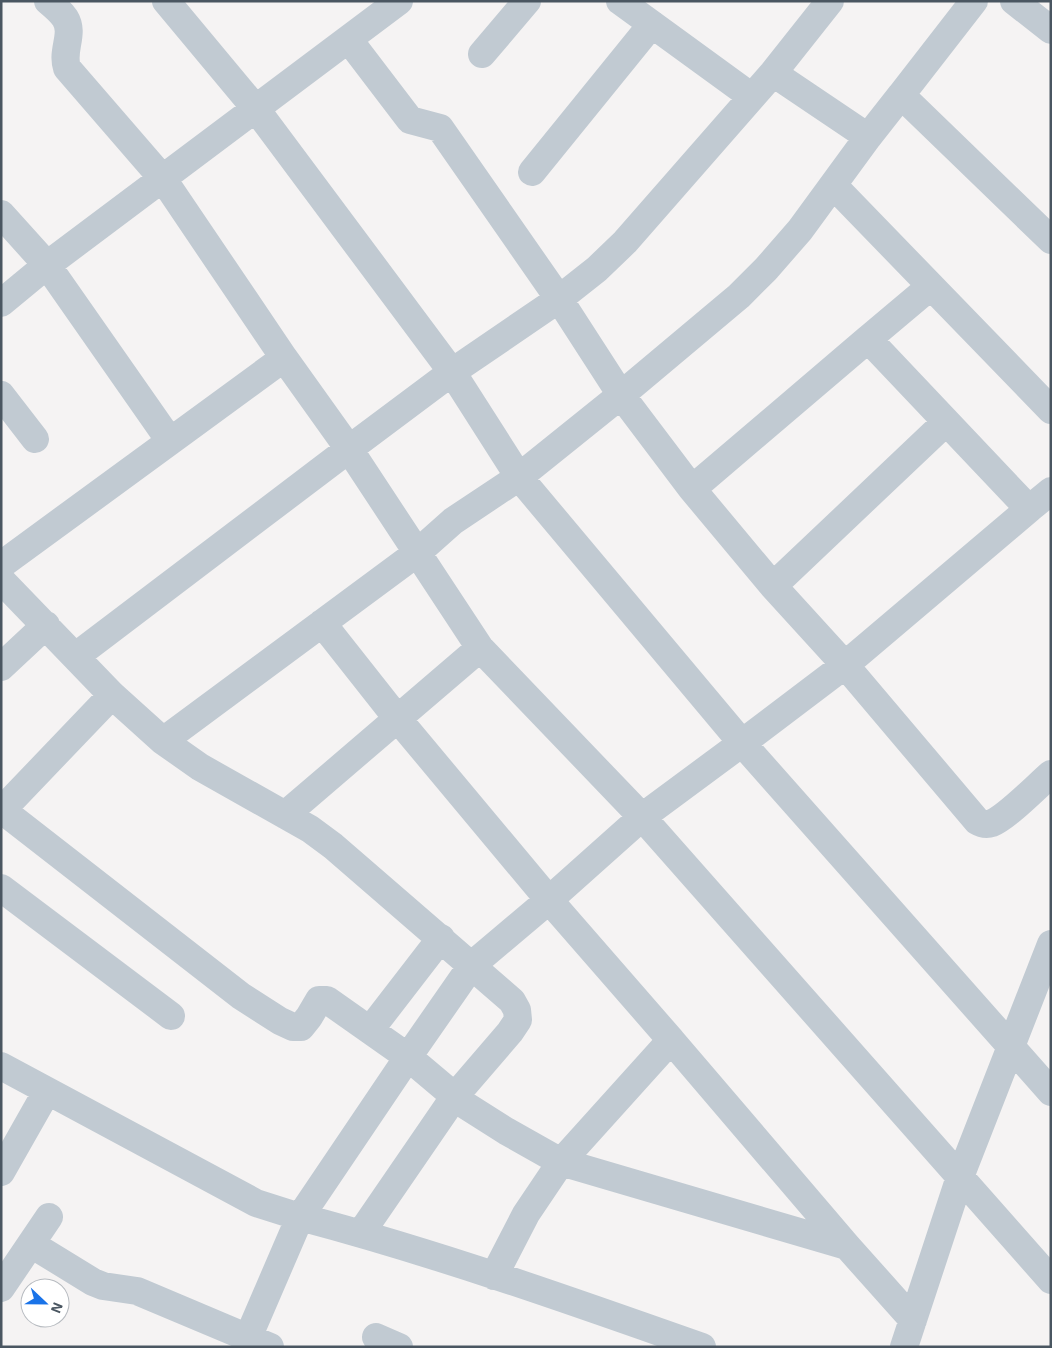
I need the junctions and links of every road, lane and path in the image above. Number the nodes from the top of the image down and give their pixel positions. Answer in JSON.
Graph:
{"nodes":[{"id":1,"x":48,"y":1,"type":"edge"},
{"id":2,"x":166,"y":1,"type":"edge"},
{"id":3,"x":399,"y":1,"type":"edge"},
{"id":4,"x":527,"y":1,"type":"edge"},
{"id":5,"x":620,"y":1,"type":"edge"},
{"id":6,"x":974,"y":1,"type":"edge"},
{"id":7,"x":1014,"y":1,"type":"edge"},
{"id":8,"x":826,"y":3,"type":"edge"},
{"id":9,"x":652,"y":24,"type":"junction"},
{"id":10,"x":1051,"y":30,"type":"edge"},
{"id":11,"x":349,"y":40,"type":"junction"},
{"id":12,"x":482,"y":54,"type":"dead end"},
{"id":13,"x":773,"y":73,"type":"junction"},
{"id":14,"x":901,"y":95,"type":"junction"},
{"id":15,"x":752,"y":97,"type":"junction"},
{"id":16,"x":256,"y":109,"type":"junction"},
{"id":17,"x":868,"y":137,"type":"junction"},
{"id":18,"x":532,"y":172,"type":"dead end"},
{"id":19,"x":163,"y":178,"type":"junction"},
{"id":20,"x":833,"y":185,"type":"junction"},
{"id":21,"x":1,"y":214,"type":"edge"},
{"id":22,"x":1051,"y":240,"type":"edge"},
{"id":23,"x":47,"y":265,"type":"junction"},
{"id":24,"x":930,"y":286,"type":"junction"},
{"id":25,"x":559,"y":299,"type":"junction"},
{"id":26,"x":1,"y":304,"type":"edge"},
{"id":27,"x":868,"y":339,"type":"junction"},
{"id":28,"x":284,"y":358,"type":"junction"},
{"id":29,"x":452,"y":372,"type":"junction"},
{"id":30,"x":1,"y":395,"type":"edge"},
{"id":31,"x":621,"y":395,"type":"junction"},
{"id":32,"x":1051,"y":410,"type":"edge"},
{"id":33,"x":946,"y":422,"type":"junction"},
{"id":34,"x":35,"y":439,"type":"dead end"},
{"id":35,"x":170,"y":441,"type":"junction"},
{"id":36,"x":349,"y":449,"type":"junction"},
{"id":37,"x":519,"y":477,"type":"junction"},
{"id":38,"x":692,"y":489,"type":"junction"},
{"id":39,"x":1051,"y":491,"type":"edge"},
{"id":40,"x":1029,"y":509,"type":"junction"},
{"id":41,"x":417,"y":553,"type":"junction"},
{"id":42,"x":1,"y":566,"type":"edge"},
{"id":43,"x":1,"y":580,"type":"edge"},
{"id":44,"x":773,"y":586,"type":"junction"},
{"id":45,"x":322,"y":622,"type":"junction"},
{"id":46,"x":46,"y":625,"type":"junction"},
{"id":47,"x":480,"y":648,"type":"junction"},
{"id":48,"x":76,"y":656,"type":"junction"},
{"id":49,"x":845,"y":665,"type":"junction"},
{"id":50,"x":1,"y":667,"type":"edge"},
{"id":51,"x":112,"y":695,"type":"junction"},
{"id":52,"x":397,"y":718,"type":"junction"},
{"id":53,"x":163,"y":741,"type":"junction"},
{"id":54,"x":742,"y":743,"type":"junction"},
{"id":55,"x":1051,"y":774,"type":"edge"},
{"id":56,"x":2,"y":811,"type":"edge"},
{"id":57,"x":285,"y":815,"type":"junction"},
{"id":58,"x":642,"y":817,"type":"junction"},
{"id":59,"x":1,"y":888,"type":"edge"},
{"id":60,"x":548,"y":900,"type":"junction"},
{"id":61,"x":440,"y":938,"type":"junction"},
{"id":62,"x":1051,"y":944,"type":"edge"},
{"id":63,"x":472,"y":965,"type":"junction"},
{"id":64,"x":171,"y":1016,"type":"dead end"},
{"id":65,"x":370,"y":1030,"type":"junction"},
{"id":66,"x":671,"y":1040,"type":"junction"},
{"id":67,"x":1010,"y":1048,"type":"junction"},
{"id":68,"x":408,"y":1056,"type":"junction"},
{"id":69,"x":1,"y":1066,"type":"edge"},
{"id":70,"x":47,"y":1091,"type":"junction"},
{"id":71,"x":1051,"y":1092,"type":"edge"},
{"id":72,"x":456,"y":1096,"type":"junction"},
{"id":73,"x":560,"y":1162,"type":"junction"},
{"id":74,"x":1,"y":1172,"type":"edge"},
{"id":75,"x":960,"y":1177,"type":"junction"},
{"id":76,"x":49,"y":1216,"type":"dead end"},
{"id":77,"x":300,"y":1217,"type":"junction"},
{"id":78,"x":361,"y":1233,"type":"junction"},
{"id":79,"x":847,"y":1246,"type":"junction"},
{"id":80,"x":16,"y":1254,"type":"edge"},
{"id":81,"x":494,"y":1276,"type":"junction"},
{"id":82,"x":1051,"y":1280,"type":"edge"},
{"id":83,"x":1,"y":1288,"type":"edge"},
{"id":84,"x":913,"y":1320,"type":"junction"},
{"id":85,"x":641,"y":1337,"type":"edge"},
{"id":86,"x":254,"y":1344,"type":"edge"},
{"id":87,"x":702,"y":1347,"type":"edge"},
{"id":88,"x":904,"y":1347,"type":"edge"}],
"edges":[{"from":1,"to":19,"type":"street"},
{"from":2,"to":16,"type":"street"},
{"from":3,"to":11,"type":"street"},
{"from":4,"to":12,"type":"street"},
{"from":5,"to":9,"type":"street"},
{"from":6,"to":14,"type":"street"},
{"from":7,"to":10,"type":"street"},
{"from":8,"to":13,"type":"street"},
{"from":9,"to":15,"type":"street"},
{"from":9,"to":18,"type":"street"},
{"from":11,"to":16,"type":"street"},
{"from":11,"to":25,"type":"street"},
{"from":13,"to":15,"type":"street"},
{"from":13,"to":17,"type":"street"},
{"from":14,"to":17,"type":"street"},
{"from":14,"to":22,"type":"street"},
{"from":15,"to":25,"type":"street"},
{"from":16,"to":19,"type":"street"},
{"from":16,"to":29,"type":"street"},
{"from":17,"to":20,"type":"street"},
{"from":19,"to":23,"type":"street"},
{"from":19,"to":28,"type":"street"},
{"from":20,"to":24,"type":"street"},
{"from":20,"to":31,"type":"street"},
{"from":21,"to":23,"type":"street"},
{"from":23,"to":26,"type":"street"},
{"from":23,"to":35,"type":"street"},
{"from":24,"to":27,"type":"street"},
{"from":24,"to":32,"type":"street"},
{"from":25,"to":29,"type":"street"},
{"from":25,"to":31,"type":"street"},
{"from":27,"to":33,"type":"street"},
{"from":27,"to":38,"type":"street"},
{"from":28,"to":35,"type":"street"},
{"from":28,"to":36,"type":"street"},
{"from":29,"to":36,"type":"street"},
{"from":29,"to":37,"type":"street"},
{"from":30,"to":34,"type":"street"},
{"from":31,"to":37,"type":"street"},
{"from":31,"to":38,"type":"street"},
{"from":33,"to":40,"type":"street"},
{"from":33,"to":44,"type":"street"},
{"from":35,"to":42,"type":"street"},
{"from":36,"to":41,"type":"street"},
{"from":36,"to":48,"type":"street"},
{"from":37,"to":41,"type":"street"},
{"from":37,"to":54,"type":"street"},
{"from":38,"to":44,"type":"street"},
{"from":39,"to":40,"type":"street"},
{"from":40,"to":49,"type":"street"},
{"from":41,"to":45,"type":"street"},
{"from":41,"to":47,"type":"street"},
{"from":43,"to":46,"type":"street"},
{"from":44,"to":49,"type":"street"},
{"from":45,"to":52,"type":"street"},
{"from":45,"to":53,"type":"street"},
{"from":46,"to":48,"type":"street"},
{"from":46,"to":50,"type":"street"},
{"from":47,"to":52,"type":"street"},
{"from":47,"to":58,"type":"street"},
{"from":48,"to":51,"type":"street"},
{"from":49,"to":54,"type":"street"},
{"from":49,"to":55,"type":"street"},
{"from":51,"to":53,"type":"street"},
{"from":51,"to":56,"type":"street"},
{"from":52,"to":57,"type":"street"},
{"from":52,"to":60,"type":"street"},
{"from":53,"to":57,"type":"street"},
{"from":54,"to":58,"type":"street"},
{"from":54,"to":67,"type":"street"},
{"from":56,"to":65,"type":"street"},
{"from":57,"to":61,"type":"street"},
{"from":58,"to":60,"type":"street"},
{"from":58,"to":75,"type":"street"},
{"from":59,"to":64,"type":"street"},
{"from":60,"to":63,"type":"street"},
{"from":60,"to":66,"type":"street"},
{"from":61,"to":63,"type":"street"},
{"from":61,"to":65,"type":"street"},
{"from":62,"to":67,"type":"street"},
{"from":63,"to":68,"type":"street"},
{"from":63,"to":72,"type":"street"},
{"from":65,"to":68,"type":"street"},
{"from":66,"to":73,"type":"street"},
{"from":66,"to":79,"type":"street"},
{"from":67,"to":71,"type":"street"},
{"from":67,"to":75,"type":"street"},
{"from":68,"to":72,"type":"street"},
{"from":68,"to":77,"type":"street"},
{"from":69,"to":70,"type":"street"},
{"from":70,"to":74,"type":"street"},
{"from":70,"to":77,"type":"street"},
{"from":72,"to":73,"type":"street"},
{"from":72,"to":78,"type":"street"},
{"from":73,"to":79,"type":"street"},
{"from":73,"to":81,"type":"street"},
{"from":75,"to":82,"type":"street"},
{"from":75,"to":84,"type":"street"},
{"from":76,"to":80,"type":"street"},
{"from":77,"to":78,"type":"street"},
{"from":77,"to":86,"type":"street"},
{"from":78,"to":81,"type":"street"},
{"from":79,"to":84,"type":"street"},
{"from":80,"to":83,"type":"street"},
{"from":80,"to":86,"type":"street"},
{"from":81,"to":85,"type":"street"},
{"from":84,"to":88,"type":"street"},
{"from":85,"to":87,"type":"street"}]}
